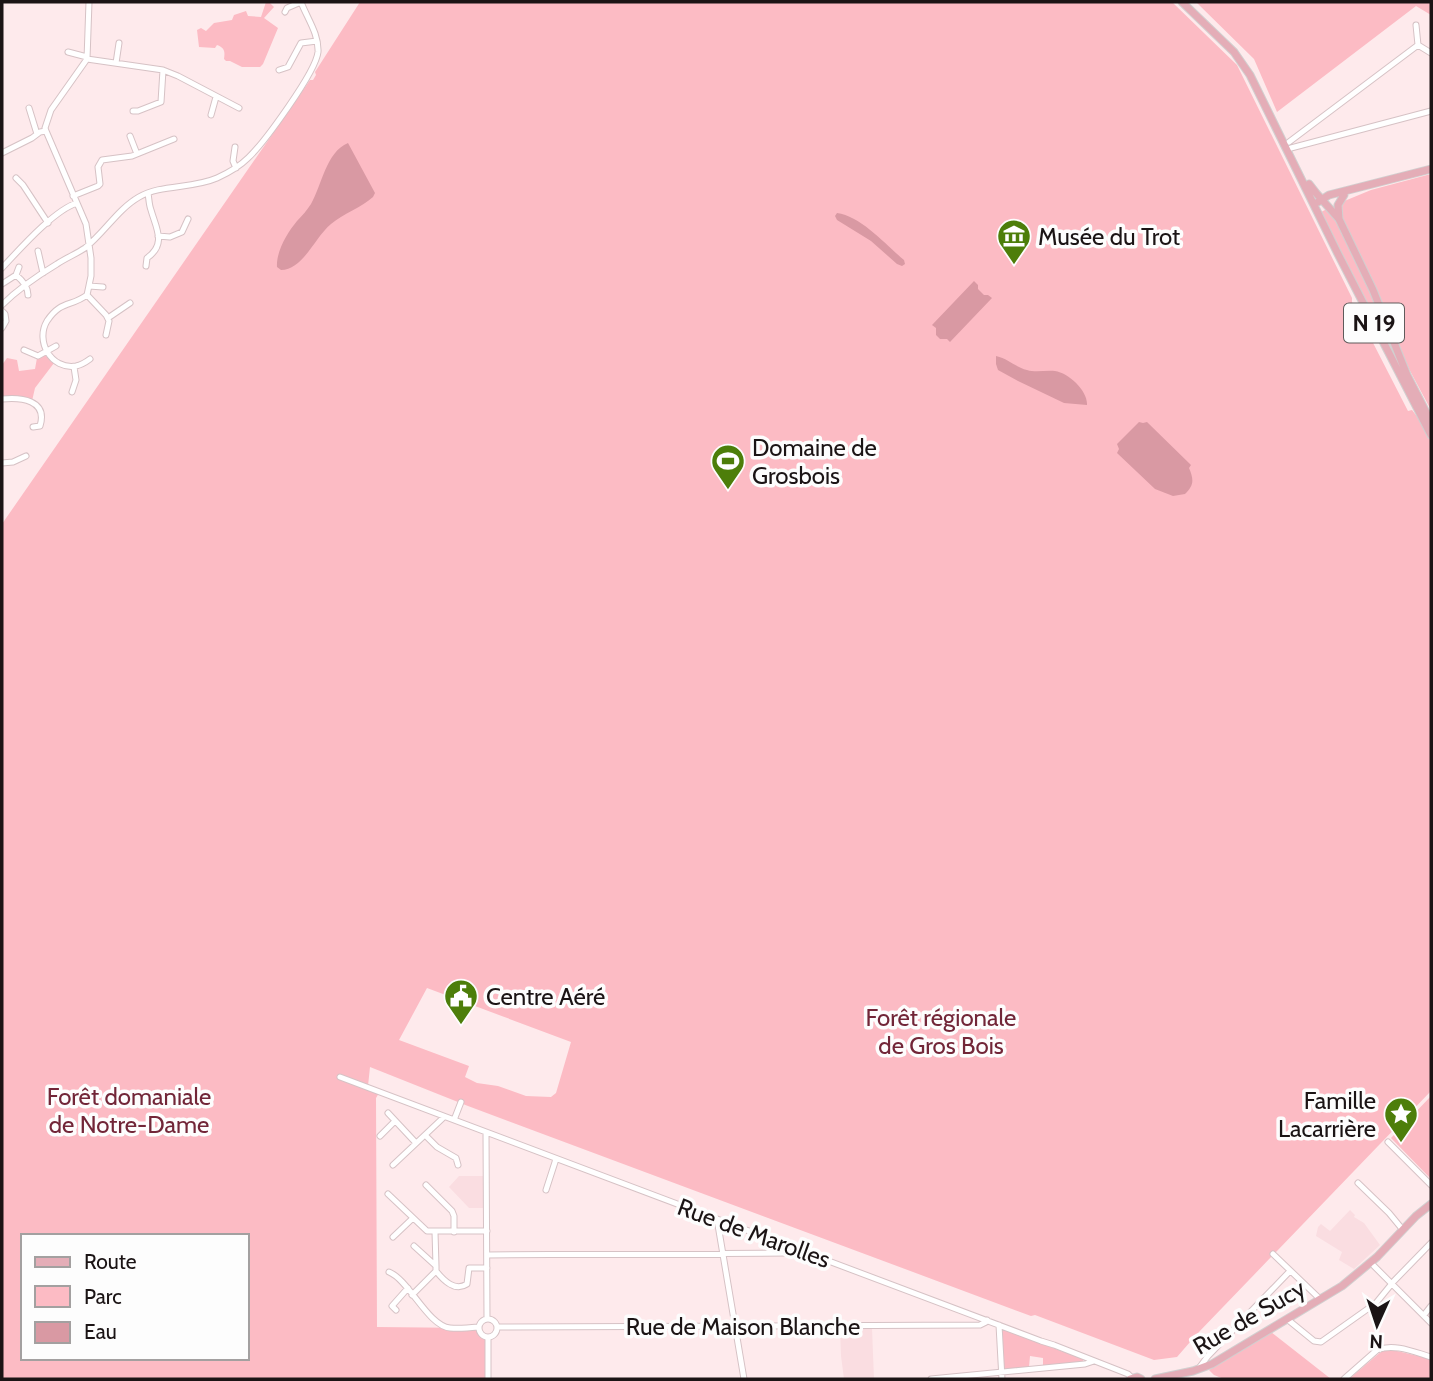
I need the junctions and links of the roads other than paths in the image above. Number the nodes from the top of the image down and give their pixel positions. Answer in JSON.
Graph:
{"nodes":[{"id":1,"x":89,"y":2,"type":"edge"},
{"id":2,"x":300,"y":2,"type":"edge"},
{"id":3,"x":1185,"y":2,"type":"edge"},
{"id":4,"x":285,"y":12,"type":"dead end"},
{"id":5,"x":1416,"y":25,"type":"dead end"},
{"id":6,"x":317,"y":41,"type":"junction"},
{"id":7,"x":119,"y":43,"type":"dead end"},
{"id":8,"x":1418,"y":45,"type":"junction"},
{"id":9,"x":68,"y":52,"type":"dead end"},
{"id":10,"x":1431,"y":53,"type":"edge"},
{"id":11,"x":87,"y":58,"type":"junction"},
{"id":12,"x":116,"y":63,"type":"junction"},
{"id":13,"x":163,"y":70,"type":"junction"},
{"id":14,"x":279,"y":70,"type":"dead end"},
{"id":15,"x":216,"y":97,"type":"junction"},
{"id":16,"x":29,"y":108,"type":"dead end"},
{"id":17,"x":239,"y":108,"type":"dead end"},
{"id":18,"x":133,"y":111,"type":"dead end"},
{"id":19,"x":1431,"y":111,"type":"edge"},
{"id":20,"x":211,"y":116,"type":"dead end"},
{"id":21,"x":265,"y":121,"type":"dead end"},
{"id":22,"x":273,"y":127,"type":"junction"},
{"id":23,"x":46,"y":131,"type":"junction"},
{"id":24,"x":37,"y":134,"type":"junction"},
{"id":25,"x":130,"y":136,"type":"dead end"},
{"id":26,"x":174,"y":139,"type":"dead end"},
{"id":27,"x":1290,"y":145,"type":"junction"},
{"id":28,"x":235,"y":147,"type":"dead end"},
{"id":29,"x":2,"y":153,"type":"edge"},
{"id":30,"x":137,"y":154,"type":"junction"},
{"id":31,"x":236,"y":168,"type":"junction"},
{"id":32,"x":1431,"y":171,"type":"edge"},
{"id":33,"x":16,"y":178,"type":"dead end"},
{"id":34,"x":148,"y":193,"type":"junction"},
{"id":35,"x":1343,"y":194,"type":"junction"},
{"id":36,"x":75,"y":199,"type":"junction"},
{"id":37,"x":1321,"y":201,"type":"junction"},
{"id":38,"x":188,"y":219,"type":"dead end"},
{"id":39,"x":1339,"y":219,"type":"junction"},
{"id":40,"x":48,"y":223,"type":"junction"},
{"id":41,"x":159,"y":236,"type":"junction"},
{"id":42,"x":89,"y":243,"type":"junction"},
{"id":43,"x":38,"y":251,"type":"dead end"},
{"id":44,"x":146,"y":266,"type":"dead end"},
{"id":45,"x":19,"y":267,"type":"dead end"},
{"id":46,"x":2,"y":268,"type":"edge"},
{"id":47,"x":43,"y":273,"type":"junction"},
{"id":48,"x":16,"y":275,"type":"junction"},
{"id":49,"x":2,"y":284,"type":"edge"},
{"id":50,"x":25,"y":285,"type":"junction"},
{"id":51,"x":89,"y":286,"type":"junction"},
{"id":52,"x":103,"y":287,"type":"dead end"},
{"id":53,"x":14,"y":294,"type":"junction"},
{"id":54,"x":28,"y":295,"type":"dead end"},
{"id":55,"x":87,"y":295,"type":"junction"},
{"id":56,"x":18,"y":301,"type":"dead end"},
{"id":57,"x":130,"y":303,"type":"dead end"},
{"id":58,"x":2,"y":308,"type":"edge"},
{"id":59,"x":108,"y":318,"type":"junction"},
{"id":60,"x":2,"y":328,"type":"edge"},
{"id":61,"x":106,"y":335,"type":"dead end"},
{"id":62,"x":57,"y":346,"type":"dead end"},
{"id":63,"x":24,"y":350,"type":"dead end"},
{"id":64,"x":47,"y":351,"type":"junction"},
{"id":65,"x":90,"y":359,"type":"dead end"},
{"id":66,"x":74,"y":367,"type":"junction"},
{"id":67,"x":72,"y":392,"type":"dead end"},
{"id":68,"x":2,"y":399,"type":"edge"},
{"id":69,"x":1431,"y":422,"type":"edge"},
{"id":70,"x":33,"y":427,"type":"dead end"},
{"id":71,"x":1431,"y":435,"type":"edge"},
{"id":72,"x":26,"y":456,"type":"dead end"},
{"id":73,"x":2,"y":463,"type":"edge"},
{"id":74,"x":340,"y":1077,"type":"dead end"},
{"id":75,"x":461,"y":1102,"type":"dead end"},
{"id":76,"x":388,"y":1113,"type":"dead end"},
{"id":77,"x":444,"y":1117,"type":"junction"},
{"id":78,"x":454,"y":1119,"type":"junction"},
{"id":79,"x":395,"y":1121,"type":"junction"},
{"id":80,"x":486,"y":1132,"type":"junction"},
{"id":81,"x":425,"y":1135,"type":"junction"},
{"id":82,"x":380,"y":1136,"type":"dead end"},
{"id":83,"x":416,"y":1143,"type":"junction"},
{"id":84,"x":1388,"y":1143,"type":"dead end"},
{"id":85,"x":556,"y":1159,"type":"junction"},
{"id":86,"x":393,"y":1165,"type":"dead end"},
{"id":87,"x":458,"y":1165,"type":"dead end"},
{"id":88,"x":1358,"y":1184,"type":"dead end"},
{"id":89,"x":426,"y":1185,"type":"dead end"},
{"id":90,"x":1431,"y":1185,"type":"edge"},
{"id":91,"x":546,"y":1190,"type":"dead end"},
{"id":92,"x":388,"y":1194,"type":"dead end"},
{"id":93,"x":1431,"y":1204,"type":"edge"},
{"id":94,"x":413,"y":1218,"type":"junction"},
{"id":95,"x":717,"y":1219,"type":"junction"},
{"id":96,"x":1402,"y":1230,"type":"junction"},
{"id":97,"x":487,"y":1231,"type":"junction"},
{"id":98,"x":435,"y":1232,"type":"junction"},
{"id":99,"x":454,"y":1232,"type":"junction"},
{"id":100,"x":393,"y":1237,"type":"dead end"},
{"id":101,"x":1431,"y":1242,"type":"edge"},
{"id":102,"x":414,"y":1246,"type":"dead end"},
{"id":103,"x":435,"y":1246,"type":"junction"},
{"id":104,"x":796,"y":1249,"type":"junction"},
{"id":105,"x":722,"y":1254,"type":"junction"},
{"id":106,"x":1273,"y":1254,"type":"dead end"},
{"id":107,"x":424,"y":1255,"type":"junction"},
{"id":108,"x":487,"y":1255,"type":"junction"},
{"id":109,"x":1374,"y":1266,"type":"dead end"},
{"id":110,"x":487,"y":1268,"type":"junction"},
{"id":111,"x":436,"y":1269,"type":"junction"},
{"id":112,"x":1290,"y":1270,"type":"junction"},
{"id":113,"x":389,"y":1272,"type":"dead end"},
{"id":114,"x":1392,"y":1284,"type":"junction"},
{"id":115,"x":408,"y":1288,"type":"junction"},
{"id":116,"x":412,"y":1295,"type":"junction"},
{"id":117,"x":1320,"y":1299,"type":"junction"},
{"id":118,"x":1431,"y":1306,"type":"edge"},
{"id":119,"x":396,"y":1310,"type":"dead end"},
{"id":120,"x":1424,"y":1315,"type":"junction"},
{"id":121,"x":487,"y":1319,"type":"junction"},
{"id":122,"x":1287,"y":1319,"type":"junction"},
{"id":123,"x":987,"y":1320,"type":"junction"},
{"id":124,"x":1431,"y":1323,"type":"edge"},
{"id":125,"x":999,"y":1325,"type":"junction"},
{"id":126,"x":735,"y":1326,"type":"junction"},
{"id":127,"x":478,"y":1327,"type":"junction"},
{"id":128,"x":497,"y":1327,"type":"junction"},
{"id":129,"x":488,"y":1337,"type":"junction"},
{"id":130,"x":1431,"y":1357,"type":"edge"},
{"id":131,"x":1094,"y":1361,"type":"junction"},
{"id":132,"x":1196,"y":1373,"type":"edge"},
{"id":133,"x":1001,"y":1376,"type":"edge"},
{"id":134,"x":1184,"y":1376,"type":"edge"},
{"id":135,"x":1131,"y":1378,"type":"edge"},
{"id":136,"x":488,"y":1379,"type":"edge"},
{"id":137,"x":744,"y":1379,"type":"edge"},
{"id":138,"x":931,"y":1379,"type":"edge"},
{"id":139,"x":1141,"y":1379,"type":"edge"},
{"id":140,"x":1155,"y":1379,"type":"edge"},
{"id":141,"x":1344,"y":1379,"type":"edge"}],
"edges":[{"from":1,"to":11,"type":"street"},
{"from":2,"to":4,"type":"street"},
{"from":2,"to":6,"type":"street"},
{"from":3,"to":27,"type":"main road","number":"N 19"},
{"from":3,"to":37,"type":"main road","number":"N 19"},
{"from":5,"to":8,"type":"street"},
{"from":6,"to":14,"type":"street"},
{"from":6,"to":22,"type":"street"},
{"from":7,"to":12,"type":"street"},
{"from":8,"to":10,"type":"street"},
{"from":8,"to":27,"type":"street"},
{"from":9,"to":11,"type":"street"},
{"from":11,"to":12,"type":"street"},
{"from":11,"to":23,"type":"street"},
{"from":12,"to":13,"type":"street"},
{"from":13,"to":15,"type":"street"},
{"from":13,"to":18,"type":"street"},
{"from":15,"to":17,"type":"street"},
{"from":15,"to":20,"type":"street"},
{"from":16,"to":24,"type":"street"},
{"from":19,"to":27,"type":"street"},
{"from":21,"to":22,"type":"street"},
{"from":22,"to":31,"type":"street"},
{"from":23,"to":24,"type":"street"},
{"from":23,"to":36,"type":"street"},
{"from":24,"to":29,"type":"street"},
{"from":25,"to":30,"type":"street"},
{"from":26,"to":30,"type":"street"},
{"from":27,"to":37,"type":"main road","number":"N 19"},
{"from":28,"to":31,"type":"street"},
{"from":30,"to":36,"type":"street"},
{"from":31,"to":34,"type":"street"},
{"from":32,"to":35,"type":"main road"},
{"from":33,"to":40,"type":"street"},
{"from":34,"to":41,"type":"street"},
{"from":34,"to":42,"type":"street"},
{"from":35,"to":37,"type":"main road"},
{"from":35,"to":39,"type":"main road"},
{"from":36,"to":40,"type":"street"},
{"from":36,"to":42,"type":"street"},
{"from":37,"to":39,"type":"main road","number":"N 19"},
{"from":37,"to":71,"type":"main road","number":"N 19"},
{"from":38,"to":41,"type":"street"},
{"from":39,"to":69,"type":"main road","number":"N 19"},
{"from":40,"to":46,"type":"street"},
{"from":41,"to":44,"type":"street"},
{"from":42,"to":47,"type":"street"},
{"from":42,"to":51,"type":"street"},
{"from":43,"to":47,"type":"street"},
{"from":45,"to":48,"type":"street"},
{"from":47,"to":50,"type":"street"},
{"from":48,"to":49,"type":"street"},
{"from":48,"to":50,"type":"street"},
{"from":50,"to":53,"type":"street"},
{"from":50,"to":54,"type":"street"},
{"from":51,"to":52,"type":"street"},
{"from":51,"to":55,"type":"street"},
{"from":53,"to":56,"type":"street"},
{"from":53,"to":58,"type":"street"},
{"from":55,"to":59,"type":"street"},
{"from":55,"to":64,"type":"street"},
{"from":57,"to":59,"type":"street"},
{"from":58,"to":60,"type":"street"},
{"from":59,"to":61,"type":"street"},
{"from":62,"to":64,"type":"street"},
{"from":63,"to":64,"type":"street"},
{"from":64,"to":66,"type":"street"},
{"from":65,"to":66,"type":"street"},
{"from":66,"to":67,"type":"street"},
{"from":68,"to":70,"type":"street"},
{"from":72,"to":73,"type":"street"},
{"from":74,"to":77,"type":"street","name":"Rue de Marolles"},
{"from":75,"to":78,"type":"street"},
{"from":76,"to":79,"type":"street"},
{"from":77,"to":78,"type":"street","name":"Rue de Marolles"},
{"from":77,"to":81,"type":"street"},
{"from":78,"to":80,"type":"street","name":"Rue de Marolles"},
{"from":79,"to":82,"type":"street"},
{"from":79,"to":83,"type":"street"},
{"from":80,"to":85,"type":"street","name":"Rue de Marolles"},
{"from":80,"to":97,"type":"street"},
{"from":81,"to":83,"type":"street"},
{"from":81,"to":87,"type":"street"},
{"from":83,"to":86,"type":"street"},
{"from":84,"to":90,"type":"street"},
{"from":85,"to":91,"type":"street"},
{"from":85,"to":95,"type":"street","name":"Rue de Marolles"},
{"from":88,"to":96,"type":"street"},
{"from":89,"to":99,"type":"street"},
{"from":92,"to":94,"type":"street"},
{"from":93,"to":96,"type":"main road","name":"Rue de Sucy"},
{"from":94,"to":98,"type":"street"},
{"from":94,"to":100,"type":"street"},
{"from":95,"to":104,"type":"street","name":"Rue de Marolles"},
{"from":95,"to":105,"type":"street"},
{"from":96,"to":117,"type":"main road","name":"Rue de Sucy"},
{"from":97,"to":99,"type":"street"},
{"from":97,"to":108,"type":"street"},
{"from":98,"to":99,"type":"street"},
{"from":98,"to":103,"type":"street"},
{"from":101,"to":114,"type":"street"},
{"from":102,"to":107,"type":"street"},
{"from":103,"to":107,"type":"street"},
{"from":103,"to":111,"type":"street"},
{"from":104,"to":105,"type":"street"},
{"from":104,"to":123,"type":"street","name":"Rue de Marolles"},
{"from":105,"to":108,"type":"street"},
{"from":105,"to":126,"type":"street"},
{"from":106,"to":112,"type":"street"},
{"from":107,"to":111,"type":"street"},
{"from":108,"to":110,"type":"street"},
{"from":109,"to":114,"type":"street"},
{"from":110,"to":111,"type":"street"},
{"from":110,"to":121,"type":"street"},
{"from":111,"to":116,"type":"street"},
{"from":112,"to":117,"type":"street"},
{"from":112,"to":132,"type":"street"},
{"from":113,"to":115,"type":"street"},
{"from":114,"to":120,"type":"street"},
{"from":114,"to":122,"type":"street"},
{"from":115,"to":116,"type":"street"},
{"from":115,"to":119,"type":"street"},
{"from":116,"to":127,"type":"street"},
{"from":117,"to":122,"type":"main road","name":"Rue de Sucy"},
{"from":118,"to":120,"type":"street"},
{"from":120,"to":124,"type":"street"},
{"from":121,"to":127,"type":"street"},
{"from":121,"to":128,"type":"street"},
{"from":122,"to":132,"type":"main road","name":"Rue de Sucy"},
{"from":123,"to":125,"type":"street","name":"Rue de Marolles"},
{"from":123,"to":126,"type":"street","name":"Rue de Maison Blanche"},
{"from":125,"to":131,"type":"street","name":"Rue de Marolles"},
{"from":125,"to":133,"type":"street"},
{"from":126,"to":128,"type":"street","name":"Rue de Maison Blanche"},
{"from":126,"to":137,"type":"street"},
{"from":127,"to":129,"type":"street"},
{"from":128,"to":129,"type":"street"},
{"from":129,"to":136,"type":"street"},
{"from":130,"to":141,"type":"street"},
{"from":131,"to":133,"type":"street"},
{"from":131,"to":135,"type":"street","name":"Rue de Marolles"},
{"from":132,"to":134,"type":"main road","name":"Rue de Sucy"},
{"from":133,"to":138,"type":"street"},
{"from":134,"to":140,"type":"main road","name":"Rue de Sucy"},
{"from":135,"to":139,"type":"main road"}]}
